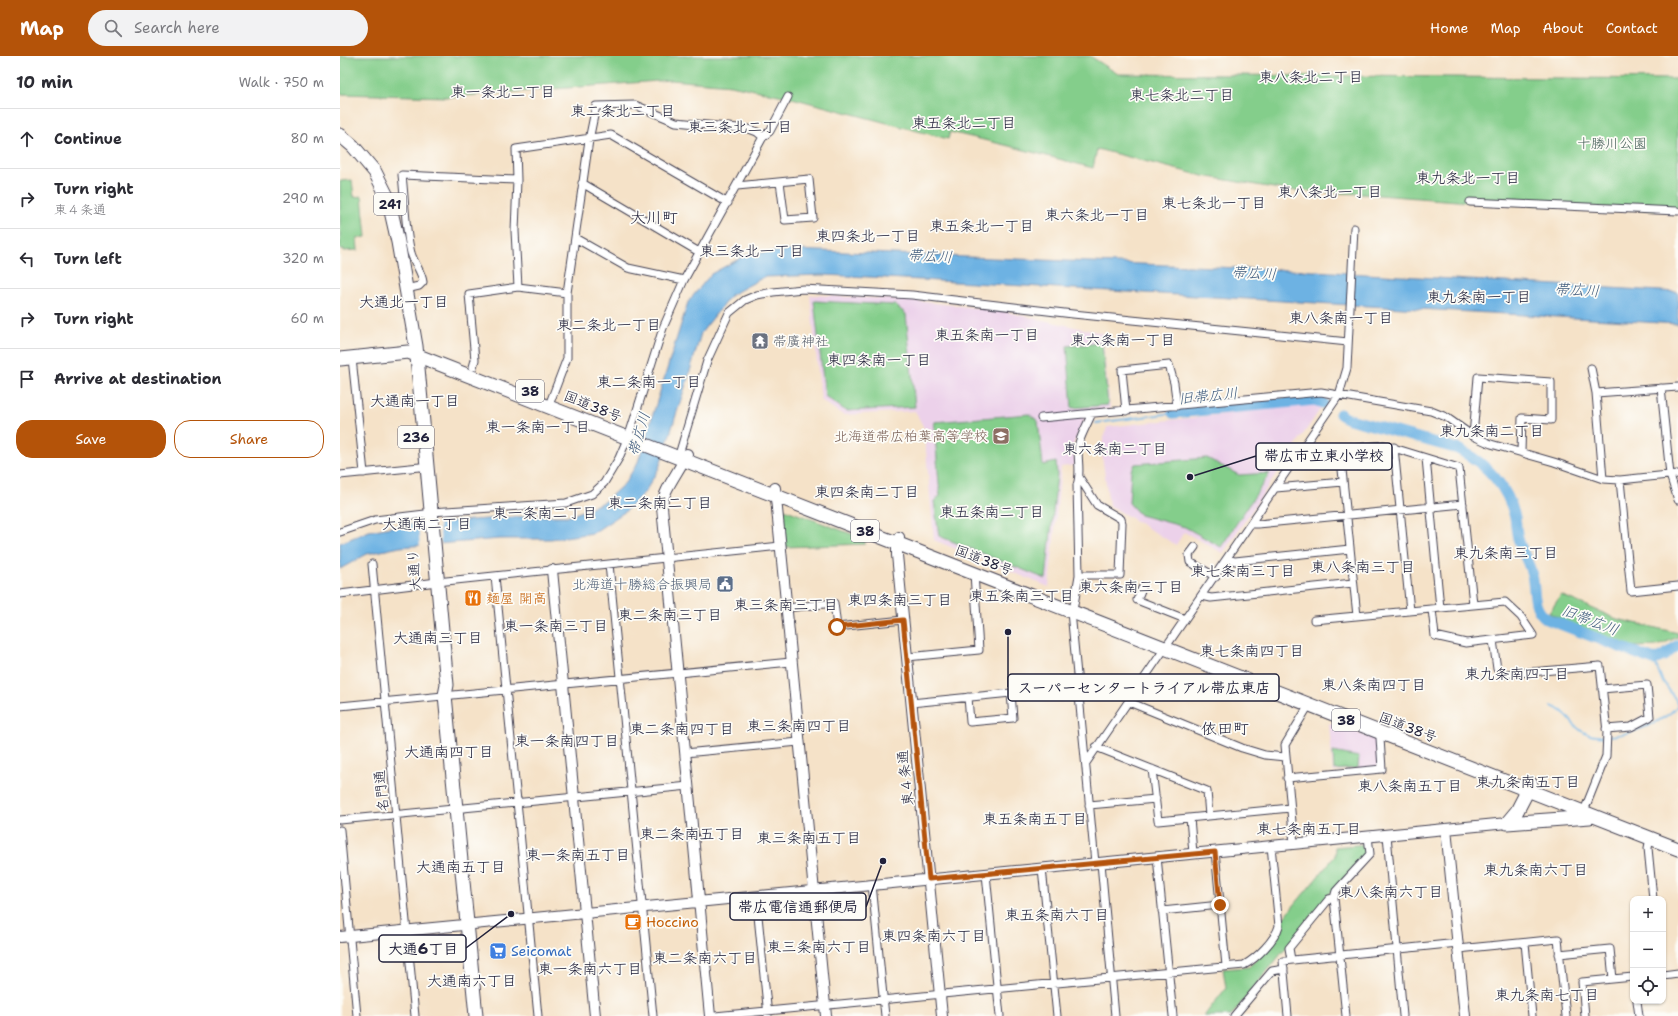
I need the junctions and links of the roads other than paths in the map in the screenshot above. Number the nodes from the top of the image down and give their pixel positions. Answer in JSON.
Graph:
{"nodes":[{"id":1,"x":788,"y":97,"type":"dead end"},
{"id":2,"x":340,"y":135,"type":"edge"},
{"id":3,"x":763,"y":138,"type":"junction"},
{"id":4,"x":589,"y":140,"type":"junction"},
{"id":5,"x":340,"y":145,"type":"edge"},
{"id":6,"x":517,"y":180,"type":"junction"},
{"id":7,"x":780,"y":182,"type":"junction"},
{"id":8,"x":582,"y":183,"type":"junction"},
{"id":9,"x":737,"y":186,"type":"junction"},
{"id":10,"x":728,"y":202,"type":"junction"},
{"id":11,"x":1470,"y":202,"type":"dead end"},
{"id":12,"x":1678,"y":211,"type":"edge"},
{"id":13,"x":1354,"y":228,"type":"dead end"},
{"id":14,"x":575,"y":238,"type":"junction"},
{"id":15,"x":699,"y":252,"type":"junction"},
{"id":16,"x":684,"y":280,"type":"junction"},
{"id":17,"x":518,"y":287,"type":"junction"},
{"id":18,"x":406,"y":289,"type":"junction"},
{"id":19,"x":567,"y":293,"type":"junction"},
{"id":20,"x":1348,"y":340,"type":"junction"},
{"id":21,"x":412,"y":349,"type":"junction"},
{"id":22,"x":340,"y":351,"type":"edge"},
{"id":23,"x":346,"y":359,"type":"edge"},
{"id":24,"x":473,"y":367,"type":"junction"},
{"id":25,"x":1591,"y":368,"type":"dead end"},
{"id":26,"x":1678,"y":387,"type":"edge"},
{"id":27,"x":1661,"y":388,"type":"junction"},
{"id":28,"x":1596,"y":393,"type":"junction"},
{"id":29,"x":1339,"y":395,"type":"junction"},
{"id":30,"x":551,"y":400,"type":"junction"},
{"id":31,"x":1177,"y":406,"type":"junction"},
{"id":32,"x":1126,"y":411,"type":"junction"},
{"id":33,"x":1092,"y":413,"type":"junction"},
{"id":34,"x":1041,"y":418,"type":"dead end"},
{"id":35,"x":631,"y":436,"type":"junction"},
{"id":36,"x":1473,"y":436,"type":"junction"},
{"id":37,"x":1394,"y":447,"type":"junction"},
{"id":38,"x":1340,"y":450,"type":"junction"},
{"id":39,"x":1521,"y":452,"type":"junction"},
{"id":40,"x":1300,"y":454,"type":"junction"},
{"id":41,"x":682,"y":456,"type":"junction"},
{"id":42,"x":1426,"y":458,"type":"junction"},
{"id":43,"x":420,"y":467,"type":"junction"},
{"id":44,"x":364,"y":473,"type":"junction"},
{"id":45,"x":1678,"y":474,"type":"edge"},
{"id":46,"x":340,"y":475,"type":"edge"},
{"id":47,"x":1670,"y":475,"type":"junction"},
{"id":48,"x":1079,"y":477,"type":"junction"},
{"id":49,"x":1603,"y":479,"type":"junction"},
{"id":50,"x":1620,"y":480,"type":"junction"},
{"id":51,"x":1343,"y":482,"type":"junction"},
{"id":52,"x":1276,"y":488,"type":"junction"},
{"id":53,"x":776,"y":492,"type":"junction"},
{"id":54,"x":1678,"y":500,"type":"edge"},
{"id":55,"x":1463,"y":504,"type":"junction"},
{"id":56,"x":1430,"y":508,"type":"junction"},
{"id":57,"x":1400,"y":510,"type":"junction"},
{"id":58,"x":1347,"y":515,"type":"junction"},
{"id":59,"x":428,"y":517,"type":"junction"},
{"id":60,"x":1252,"y":524,"type":"junction"},
{"id":61,"x":340,"y":532,"type":"edge"},
{"id":62,"x":898,"y":540,"type":"junction"},
{"id":63,"x":780,"y":546,"type":"junction"},
{"id":64,"x":1195,"y":547,"type":"dead end"},
{"id":65,"x":1350,"y":549,"type":"junction"},
{"id":66,"x":666,"y":558,"type":"junction"},
{"id":67,"x":1228,"y":559,"type":"junction"},
{"id":68,"x":372,"y":564,"type":"dead end"},
{"id":69,"x":609,"y":564,"type":"junction"},
{"id":70,"x":552,"y":570,"type":"junction"},
{"id":71,"x":974,"y":573,"type":"junction"},
{"id":72,"x":1079,"y":575,"type":"junction"},
{"id":73,"x":495,"y":576,"type":"junction"},
{"id":74,"x":1216,"y":576,"type":"junction"},
{"id":75,"x":434,"y":582,"type":"junction"},
{"id":76,"x":1353,"y":583,"type":"junction"},
{"id":77,"x":1678,"y":586,"type":"edge"},
{"id":78,"x":1142,"y":588,"type":"dead end"},
{"id":79,"x":374,"y":591,"type":"junction"},
{"id":80,"x":340,"y":594,"type":"edge"},
{"id":81,"x":1202,"y":596,"type":"junction"},
{"id":82,"x":1473,"y":604,"type":"junction"},
{"id":83,"x":786,"y":608,"type":"junction"},
{"id":84,"x":1436,"y":608,"type":"junction"},
{"id":85,"x":1072,"y":609,"type":"junction"},
{"id":86,"x":1410,"y":611,"type":"junction"},
{"id":87,"x":1357,"y":616,"type":"junction"},
{"id":88,"x":903,"y":620,"type":"junction"},
{"id":89,"x":1185,"y":620,"type":"junction"},
{"id":90,"x":1314,"y":620,"type":"dead end"},
{"id":91,"x":1493,"y":640,"type":"junction"},
{"id":92,"x":1167,"y":645,"type":"junction"},
{"id":93,"x":907,"y":657,"type":"junction"},
{"id":94,"x":791,"y":662,"type":"junction"},
{"id":95,"x":678,"y":673,"type":"junction"},
{"id":96,"x":620,"y":678,"type":"junction"},
{"id":97,"x":563,"y":684,"type":"junction"},
{"id":98,"x":1602,"y":689,"type":"junction"},
{"id":99,"x":506,"y":690,"type":"junction"},
{"id":100,"x":445,"y":695,"type":"junction"},
{"id":101,"x":968,"y":697,"type":"junction"},
{"id":102,"x":385,"y":701,"type":"junction"},
{"id":103,"x":1129,"y":702,"type":"junction"},
{"id":104,"x":912,"y":703,"type":"junction"},
{"id":105,"x":1309,"y":705,"type":"junction"},
{"id":106,"x":340,"y":706,"type":"edge"},
{"id":107,"x":1607,"y":730,"type":"junction"},
{"id":108,"x":1382,"y":734,"type":"junction"},
{"id":109,"x":799,"y":742,"type":"junction"},
{"id":110,"x":1096,"y":747,"type":"junction"},
{"id":111,"x":685,"y":753,"type":"junction"},
{"id":112,"x":1285,"y":757,"type":"junction"},
{"id":113,"x":1086,"y":763,"type":"junction"},
{"id":114,"x":1152,"y":769,"type":"junction"},
{"id":115,"x":1287,"y":778,"type":"junction"},
{"id":116,"x":689,"y":786,"type":"junction"},
{"id":117,"x":1529,"y":788,"type":"junction"},
{"id":118,"x":631,"y":792,"type":"junction"},
{"id":119,"x":574,"y":798,"type":"junction"},
{"id":120,"x":1156,"y":799,"type":"junction"},
{"id":121,"x":517,"y":804,"type":"junction"},
{"id":122,"x":1089,"y":805,"type":"junction"},
{"id":123,"x":1586,"y":806,"type":"junction"},
{"id":124,"x":1290,"y":808,"type":"junction"},
{"id":125,"x":456,"y":809,"type":"junction"},
{"id":126,"x":396,"y":815,"type":"junction"},
{"id":127,"x":1209,"y":816,"type":"junction"},
{"id":128,"x":1594,"y":817,"type":"junction"},
{"id":129,"x":1190,"y":818,"type":"junction"},
{"id":130,"x":340,"y":820,"type":"edge"},
{"id":131,"x":1507,"y":823,"type":"junction"},
{"id":132,"x":1446,"y":828,"type":"junction"},
{"id":133,"x":340,"y":830,"type":"edge"},
{"id":134,"x":1387,"y":835,"type":"junction"},
{"id":135,"x":1368,"y":836,"type":"junction"},
{"id":136,"x":1650,"y":838,"type":"junction"},
{"id":137,"x":1678,"y":841,"type":"edge"},
{"id":138,"x":1294,"y":844,"type":"junction"},
{"id":139,"x":1271,"y":846,"type":"junction"},
{"id":140,"x":1678,"y":849,"type":"edge"},
{"id":141,"x":1215,"y":852,"type":"junction"},
{"id":142,"x":1193,"y":853,"type":"junction"},
{"id":143,"x":1157,"y":857,"type":"junction"},
{"id":144,"x":1098,"y":863,"type":"junction"},
{"id":145,"x":1042,"y":868,"type":"junction"},
{"id":146,"x":986,"y":874,"type":"junction"},
{"id":147,"x":929,"y":879,"type":"junction"},
{"id":148,"x":872,"y":884,"type":"junction"},
{"id":149,"x":814,"y":890,"type":"junction"},
{"id":150,"x":756,"y":896,"type":"junction"},
{"id":151,"x":1653,"y":896,"type":"edge"},
{"id":152,"x":1334,"y":898,"type":"junction"},
{"id":153,"x":700,"y":902,"type":"junction"},
{"id":154,"x":1220,"y":905,"type":"junction"},
{"id":155,"x":643,"y":908,"type":"junction"},
{"id":156,"x":1162,"y":911,"type":"junction"},
{"id":157,"x":584,"y":912,"type":"junction"},
{"id":158,"x":528,"y":918,"type":"junction"},
{"id":159,"x":467,"y":924,"type":"junction"},
{"id":160,"x":407,"y":930,"type":"junction"},
{"id":161,"x":345,"y":937,"type":"edge"},
{"id":162,"x":1525,"y":942,"type":"junction"},
{"id":163,"x":1458,"y":946,"type":"junction"},
{"id":164,"x":1397,"y":950,"type":"junction"},
{"id":165,"x":1559,"y":954,"type":"junction"},
{"id":166,"x":1340,"y":955,"type":"junction"},
{"id":167,"x":1290,"y":960,"type":"junction"},
{"id":168,"x":1226,"y":966,"type":"junction"},
{"id":169,"x":1284,"y":969,"type":"junction"},
{"id":170,"x":1168,"y":972,"type":"junction"},
{"id":171,"x":1678,"y":973,"type":"edge"},
{"id":172,"x":1666,"y":974,"type":"edge"},
{"id":173,"x":1111,"y":978,"type":"junction"},
{"id":174,"x":1630,"y":978,"type":"edge"},
{"id":175,"x":1613,"y":979,"type":"junction"},
{"id":176,"x":1054,"y":983,"type":"junction"},
{"id":177,"x":997,"y":988,"type":"junction"},
{"id":178,"x":940,"y":995,"type":"junction"},
{"id":179,"x":883,"y":999,"type":"junction"},
{"id":180,"x":1637,"y":1004,"type":"edge"},
{"id":181,"x":825,"y":1005,"type":"junction"},
{"id":182,"x":767,"y":1013,"type":"edge"},
{"id":183,"x":357,"y":1016,"type":"edge"},
{"id":184,"x":415,"y":1016,"type":"edge"},
{"id":185,"x":476,"y":1016,"type":"edge"},
{"id":186,"x":538,"y":1016,"type":"edge"},
{"id":187,"x":595,"y":1016,"type":"edge"},
{"id":188,"x":653,"y":1016,"type":"edge"},
{"id":189,"x":710,"y":1016,"type":"edge"},
{"id":190,"x":716,"y":1016,"type":"edge"},
{"id":191,"x":826,"y":1016,"type":"edge"},
{"id":192,"x":885,"y":1016,"type":"edge"},
{"id":193,"x":942,"y":1016,"type":"edge"},
{"id":194,"x":1000,"y":1016,"type":"edge"},
{"id":195,"x":1057,"y":1016,"type":"edge"},
{"id":196,"x":1115,"y":1016,"type":"edge"},
{"id":197,"x":1173,"y":1016,"type":"edge"},
{"id":198,"x":1234,"y":1016,"type":"edge"},
{"id":199,"x":1288,"y":1016,"type":"edge"},
{"id":200,"x":1346,"y":1016,"type":"edge"},
{"id":201,"x":1403,"y":1016,"type":"edge"},
{"id":202,"x":1464,"y":1016,"type":"edge"},
{"id":203,"x":1532,"y":1016,"type":"edge"},
{"id":204,"x":1566,"y":1016,"type":"edge"},
{"id":205,"x":1585,"y":1016,"type":"edge"},
{"id":206,"x":1639,"y":1016,"type":"edge"}],
"edges":[{"from":1,"to":3,"type":"street"},
{"from":2,"to":18,"type":"highway","number":"241"},
{"from":3,"to":4,"type":"street"},
{"from":3,"to":9,"type":"street"},
{"from":4,"to":6,"type":"street"},
{"from":4,"to":8,"type":"street"},
{"from":4,"to":10,"type":"street"},
{"from":5,"to":21,"type":"highway","number":"241"},
{"from":6,"to":17,"type":"street"},
{"from":6,"to":18,"type":"street"},
{"from":7,"to":7,"type":"street"},
{"from":7,"to":9,"type":"street"},
{"from":8,"to":14,"type":"street"},
{"from":8,"to":15,"type":"street"},
{"from":9,"to":10,"type":"street"},
{"from":10,"to":15,"type":"street"},
{"from":11,"to":12,"type":"street"},
{"from":13,"to":20,"type":"street"},
{"from":14,"to":16,"type":"street"},
{"from":14,"to":19,"type":"street"},
{"from":15,"to":16,"type":"street"},
{"from":16,"to":35,"type":"street"},
{"from":17,"to":19,"type":"street"},
{"from":17,"to":24,"type":"street"},
{"from":18,"to":21,"type":"highway","number":"241"},
{"from":19,"to":30,"type":"street"},
{"from":20,"to":29,"type":"street"},
{"from":20,"to":41,"type":"street"},
{"from":21,"to":22,"type":"highway","name":"国道38号","number":"38"},
{"from":21,"to":23,"type":"highway","name":"国道38号","number":"38"},
{"from":21,"to":24,"type":"highway","name":"国道38号","number":"38"},
{"from":21,"to":35,"type":"highway","name":"国道38号","number":"38"},
{"from":21,"to":43,"type":"highway","name":"大通り","number":"236"},
{"from":21,"to":59,"type":"highway","name":"大通り","number":"236"},
{"from":23,"to":44,"type":"street"},
{"from":24,"to":30,"type":"highway","name":"国道38号","number":"38"},
{"from":25,"to":28,"type":"street"},
{"from":26,"to":27,"type":"street"},
{"from":27,"to":28,"type":"street"},
{"from":27,"to":47,"type":"street"},
{"from":28,"to":49,"type":"street"},
{"from":29,"to":31,"type":"street"},
{"from":29,"to":36,"type":"street"},
{"from":29,"to":40,"type":"street"},
{"from":30,"to":35,"type":"highway","name":"国道38号","number":"38"},
{"from":31,"to":32,"type":"street"},
{"from":31,"to":32,"type":"street"},
{"from":32,"to":33,"type":"street"},
{"from":33,"to":34,"type":"street"},
{"from":33,"to":48,"type":"street"},
{"from":35,"to":41,"type":"highway","name":"国道38号","number":"38"},
{"from":35,"to":59,"type":"street"},
{"from":36,"to":39,"type":"street"},
{"from":36,"to":39,"type":"street"},
{"from":37,"to":38,"type":"street"},
{"from":37,"to":42,"type":"street"},
{"from":37,"to":57,"type":"street"},
{"from":38,"to":40,"type":"street"},
{"from":38,"to":51,"type":"street"},
{"from":39,"to":49,"type":"street"},
{"from":40,"to":52,"type":"street"},
{"from":41,"to":53,"type":"highway","name":"国道38号","number":"38"},
{"from":41,"to":66,"type":"street"},
{"from":42,"to":55,"type":"street"},
{"from":42,"to":56,"type":"street"},
{"from":43,"to":44,"type":"street"},
{"from":43,"to":59,"type":"highway","name":"大通り","number":"236"},
{"from":44,"to":46,"type":"street"},
{"from":45,"to":47,"type":"street"},
{"from":47,"to":50,"type":"street"},
{"from":47,"to":54,"type":"street"},
{"from":48,"to":72,"type":"street"},
{"from":48,"to":72,"type":"street"},
{"from":49,"to":50,"type":"street"},
{"from":50,"to":77,"type":"street"},
{"from":51,"to":52,"type":"street"},
{"from":51,"to":58,"type":"street"},
{"from":52,"to":60,"type":"street"},
{"from":53,"to":62,"type":"highway","name":"国道38号","number":"38"},
{"from":53,"to":63,"type":"street"},
{"from":55,"to":56,"type":"street"},
{"from":55,"to":82,"type":"street"},
{"from":56,"to":57,"type":"street"},
{"from":56,"to":84,"type":"street"},
{"from":57,"to":58,"type":"street"},
{"from":57,"to":86,"type":"street"},
{"from":58,"to":60,"type":"street"},
{"from":58,"to":65,"type":"street"},
{"from":59,"to":61,"type":"street"},
{"from":59,"to":75,"type":"highway","name":"大通り","number":"236"},
{"from":60,"to":67,"type":"street"},
{"from":62,"to":71,"type":"highway","name":"国道38号","number":"38"},
{"from":62,"to":85,"type":"highway","name":"国道38号","number":"38"},
{"from":62,"to":88,"type":"street","name":"東４条通"},
{"from":63,"to":66,"type":"street"},
{"from":63,"to":83,"type":"street"},
{"from":64,"to":74,"type":"street"},
{"from":65,"to":67,"type":"street"},
{"from":65,"to":76,"type":"street"},
{"from":66,"to":69,"type":"street"},
{"from":66,"to":95,"type":"street"},
{"from":67,"to":74,"type":"street"},
{"from":68,"to":79,"type":"street","name":"名門通"},
{"from":69,"to":70,"type":"street"},
{"from":69,"to":96,"type":"street"},
{"from":70,"to":73,"type":"street"},
{"from":70,"to":97,"type":"street"},
{"from":71,"to":85,"type":"highway","name":"国道38号","number":"38"},
{"from":71,"to":93,"type":"street"},
{"from":72,"to":85,"type":"street"},
{"from":73,"to":75,"type":"street"},
{"from":73,"to":99,"type":"street"},
{"from":74,"to":81,"type":"street"},
{"from":75,"to":79,"type":"street"},
{"from":75,"to":100,"type":"highway","name":"大通り","number":"236"},
{"from":76,"to":81,"type":"street"},
{"from":76,"to":87,"type":"street"},
{"from":78,"to":89,"type":"street"},
{"from":79,"to":80,"type":"street"},
{"from":79,"to":102,"type":"street","name":"名門通"},
{"from":81,"to":89,"type":"street"},
{"from":82,"to":84,"type":"street"},
{"from":82,"to":91,"type":"street"},
{"from":83,"to":88,"type":"street"},
{"from":83,"to":94,"type":"street"},
{"from":84,"to":86,"type":"street"},
{"from":84,"to":91,"type":"street"},
{"from":85,"to":92,"type":"highway","name":"国道38号","number":"38"},
{"from":85,"to":113,"type":"street"},
{"from":86,"to":87,"type":"street"},
{"from":87,"to":90,"type":"street"},
{"from":88,"to":93,"type":"street","name":"東４条通"},
{"from":89,"to":92,"type":"street"},
{"from":91,"to":98,"type":"street"},
{"from":92,"to":103,"type":"street"},
{"from":92,"to":105,"type":"highway","name":"国道38号","number":"38"},
{"from":92,"to":117,"type":"highway","name":"国道38号","number":"38"},
{"from":93,"to":104,"type":"street","name":"東４条通"},
{"from":94,"to":95,"type":"street"},
{"from":94,"to":109,"type":"street"},
{"from":95,"to":96,"type":"street"},
{"from":95,"to":111,"type":"street"},
{"from":96,"to":97,"type":"street"},
{"from":96,"to":118,"type":"street"},
{"from":97,"to":99,"type":"street"},
{"from":97,"to":119,"type":"street"},
{"from":98,"to":107,"type":"street"},
{"from":98,"to":107,"type":"street"},
{"from":99,"to":100,"type":"street"},
{"from":99,"to":121,"type":"street"},
{"from":100,"to":102,"type":"street"},
{"from":100,"to":125,"type":"highway","name":"大通り","number":"236"},
{"from":101,"to":101,"type":"street"},
{"from":101,"to":104,"type":"street"},
{"from":102,"to":106,"type":"street"},
{"from":102,"to":126,"type":"street","name":"名門通"},
{"from":103,"to":110,"type":"street"},
{"from":103,"to":112,"type":"street"},
{"from":104,"to":147,"type":"street","name":"東４条通"},
{"from":105,"to":108,"type":"highway","name":"国道38号","number":"38"},
{"from":105,"to":112,"type":"street"},
{"from":107,"to":123,"type":"street"},
{"from":108,"to":115,"type":"street"},
{"from":108,"to":117,"type":"highway","name":"国道38号","number":"38"},
{"from":109,"to":111,"type":"street"},
{"from":109,"to":149,"type":"street"},
{"from":110,"to":113,"type":"street"},
{"from":110,"to":114,"type":"street"},
{"from":111,"to":116,"type":"street"},
{"from":112,"to":115,"type":"street"},
{"from":113,"to":122,"type":"street"},
{"from":114,"to":120,"type":"street"},
{"from":114,"to":127,"type":"street"},
{"from":115,"to":124,"type":"street"},
{"from":116,"to":118,"type":"street"},
{"from":116,"to":153,"type":"street"},
{"from":117,"to":123,"type":"highway","name":"国道38号","number":"38"},
{"from":117,"to":128,"type":"highway","name":"国道38号","number":"38"},
{"from":117,"to":131,"type":"highway"},
{"from":118,"to":119,"type":"street"},
{"from":118,"to":155,"type":"street"},
{"from":119,"to":121,"type":"street"},
{"from":119,"to":157,"type":"street"},
{"from":120,"to":122,"type":"street"},
{"from":120,"to":129,"type":"street"},
{"from":121,"to":125,"type":"street"},
{"from":121,"to":158,"type":"street"},
{"from":122,"to":144,"type":"street"},
{"from":123,"to":137,"type":"highway","name":"国道38号","number":"38"},
{"from":124,"to":127,"type":"street"},
{"from":124,"to":138,"type":"street"},
{"from":125,"to":126,"type":"street"},
{"from":125,"to":159,"type":"highway","name":"大通り","number":"236"},
{"from":126,"to":130,"type":"street"},
{"from":126,"to":160,"type":"street","name":"名門通"},
{"from":127,"to":129,"type":"street"},
{"from":128,"to":131,"type":"highway"},
{"from":128,"to":136,"type":"highway","name":"国道38号","number":"38"},
{"from":129,"to":142,"type":"street"},
{"from":131,"to":132,"type":"street"},
{"from":132,"to":134,"type":"street"},
{"from":132,"to":163,"type":"street"},
{"from":133,"to":161,"type":"street"},
{"from":134,"to":135,"type":"street"},
{"from":134,"to":164,"type":"street"},
{"from":135,"to":138,"type":"street"},
{"from":135,"to":152,"type":"street"},
{"from":136,"to":140,"type":"highway","name":"国道38号","number":"38"},
{"from":136,"to":151,"type":"street"},
{"from":138,"to":139,"type":"street"},
{"from":139,"to":141,"type":"street"},
{"from":139,"to":168,"type":"street"},
{"from":141,"to":142,"type":"street"},
{"from":141,"to":154,"type":"street"},
{"from":142,"to":143,"type":"street"},
{"from":143,"to":144,"type":"street"},
{"from":143,"to":156,"type":"street"},
{"from":144,"to":145,"type":"street"},
{"from":144,"to":173,"type":"street"},
{"from":145,"to":146,"type":"street"},
{"from":145,"to":176,"type":"street"},
{"from":146,"to":147,"type":"street"},
{"from":146,"to":177,"type":"street"},
{"from":147,"to":148,"type":"street"},
{"from":147,"to":178,"type":"street","name":"東４条通"},
{"from":148,"to":149,"type":"street"},
{"from":148,"to":179,"type":"street"},
{"from":149,"to":150,"type":"street"},
{"from":149,"to":181,"type":"street"},
{"from":150,"to":153,"type":"street"},
{"from":150,"to":182,"type":"street"},
{"from":152,"to":166,"type":"street"},
{"from":152,"to":167,"type":"street"},
{"from":153,"to":155,"type":"street"},
{"from":153,"to":189,"type":"street"},
{"from":154,"to":156,"type":"street"},
{"from":154,"to":168,"type":"street"},
{"from":155,"to":157,"type":"street"},
{"from":155,"to":188,"type":"street"},
{"from":156,"to":170,"type":"street"},
{"from":157,"to":158,"type":"street"},
{"from":157,"to":187,"type":"street"},
{"from":158,"to":159,"type":"street"},
{"from":158,"to":186,"type":"street"},
{"from":159,"to":160,"type":"street"},
{"from":159,"to":185,"type":"highway","name":"大通り","number":"236"},
{"from":160,"to":161,"type":"street"},
{"from":160,"to":184,"type":"street","name":"名門通"},
{"from":161,"to":183,"type":"street"},
{"from":162,"to":163,"type":"street"},
{"from":162,"to":165,"type":"street"},
{"from":162,"to":203,"type":"street"},
{"from":163,"to":164,"type":"street"},
{"from":163,"to":202,"type":"street"},
{"from":164,"to":166,"type":"street"},
{"from":164,"to":201,"type":"street"},
{"from":165,"to":175,"type":"street"},
{"from":165,"to":204,"type":"street"},
{"from":166,"to":167,"type":"street"},
{"from":166,"to":200,"type":"street"},
{"from":167,"to":169,"type":"street"},
{"from":168,"to":170,"type":"street"},
{"from":169,"to":198,"type":"street"},
{"from":169,"to":199,"type":"street"},
{"from":170,"to":173,"type":"street"},
{"from":170,"to":197,"type":"street"},
{"from":171,"to":172,"type":"street"},
{"from":173,"to":176,"type":"street"},
{"from":173,"to":196,"type":"street"},
{"from":174,"to":175,"type":"street"},
{"from":175,"to":205,"type":"street"},
{"from":176,"to":177,"type":"street"},
{"from":176,"to":195,"type":"street"},
{"from":177,"to":178,"type":"street"},
{"from":177,"to":194,"type":"street"},
{"from":178,"to":179,"type":"street"},
{"from":178,"to":193,"type":"street","name":"東４条通"},
{"from":179,"to":181,"type":"street"},
{"from":179,"to":192,"type":"street"},
{"from":180,"to":206,"type":"street"},
{"from":181,"to":182,"type":"street"},
{"from":181,"to":191,"type":"street"},
{"from":182,"to":190,"type":"street"}]}
